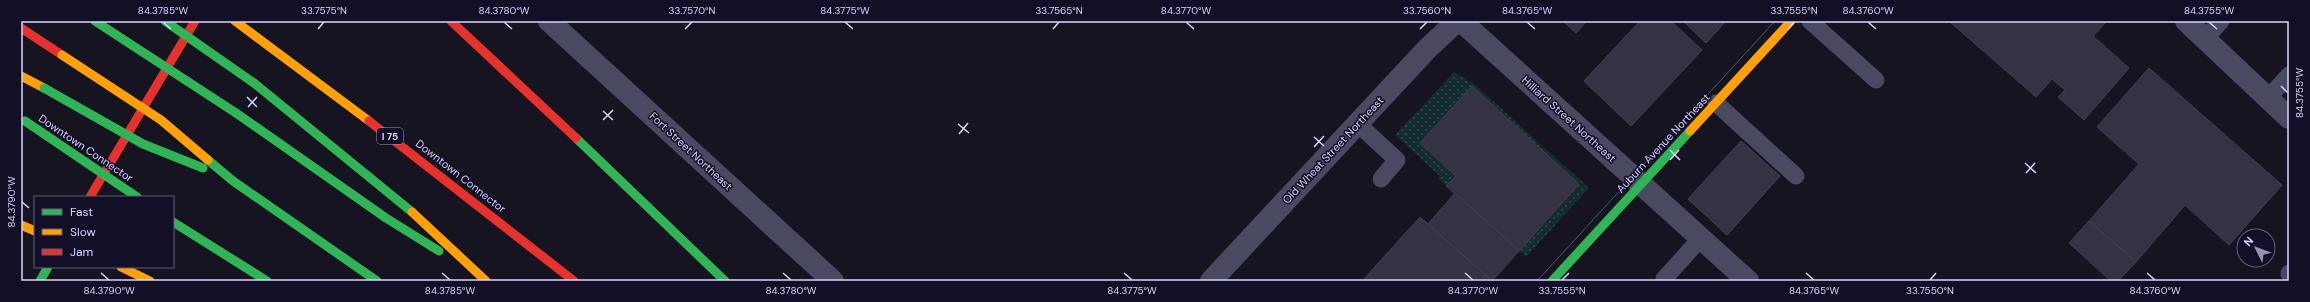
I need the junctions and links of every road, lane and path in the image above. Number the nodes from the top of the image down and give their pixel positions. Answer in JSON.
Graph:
{"nodes":[{"id":1,"x":95,"y":21,"type":"edge"},
{"id":2,"x":165,"y":21,"type":"edge"},
{"id":3,"x":195,"y":21,"type":"edge"},
{"id":4,"x":235,"y":21,"type":"edge"},
{"id":5,"x":450,"y":21,"type":"edge"},
{"id":6,"x":549,"y":21,"type":"edge"},
{"id":7,"x":1457,"y":21,"type":"edge"},
{"id":8,"x":1461,"y":21,"type":"edge"},
{"id":9,"x":1791,"y":21,"type":"edge"},
{"id":10,"x":1810,"y":21,"type":"edge"},
{"id":11,"x":2186,"y":21,"type":"edge"},
{"id":12,"x":2221,"y":21,"type":"edge"},
{"id":13,"x":21,"y":28,"type":"edge"},
{"id":14,"x":2205,"y":39,"type":"junction"},
{"id":15,"x":2289,"y":75,"type":"edge"},
{"id":16,"x":21,"y":76,"type":"edge"},
{"id":17,"x":1876,"y":80,"type":"dead end"},
{"id":18,"x":2268,"y":98,"type":"junction"},
{"id":19,"x":1716,"y":103,"type":"junction"},
{"id":20,"x":2289,"y":118,"type":"edge"},
{"id":21,"x":23,"y":119,"type":"edge"},
{"id":22,"x":1357,"y":123,"type":"junction"},
{"id":23,"x":1796,"y":176,"type":"dead end"},
{"id":24,"x":1381,"y":179,"type":"dead end"},
{"id":25,"x":233,"y":181,"type":"junction"},
{"id":26,"x":1642,"y":184,"type":"junction"},
{"id":27,"x":91,"y":196,"type":"edge"},
{"id":28,"x":136,"y":196,"type":"edge"},
{"id":29,"x":174,"y":223,"type":"edge"},
{"id":30,"x":21,"y":225,"type":"edge"},
{"id":31,"x":34,"y":231,"type":"edge"},
{"id":32,"x":1701,"y":238,"type":"junction"},
{"id":33,"x":47,"y":268,"type":"edge"},
{"id":34,"x":124,"y":268,"type":"edge"},
{"id":35,"x":1664,"y":280,"type":"edge"},
{"id":36,"x":40,"y":281,"type":"edge"},
{"id":37,"x":150,"y":281,"type":"edge"},
{"id":38,"x":267,"y":281,"type":"edge"},
{"id":39,"x":377,"y":281,"type":"edge"},
{"id":40,"x":485,"y":281,"type":"edge"},
{"id":41,"x":574,"y":281,"type":"edge"},
{"id":42,"x":725,"y":281,"type":"edge"},
{"id":43,"x":833,"y":281,"type":"edge"},
{"id":44,"x":1211,"y":281,"type":"edge"},
{"id":45,"x":1552,"y":281,"type":"edge"},
{"id":46,"x":1748,"y":281,"type":"edge"}],
"edges":[{"from":1,"to":40,"type":"main road","bridge":true},
{"from":2,"to":40,"type":"main road","bridge":true},
{"from":3,"to":27,"type":"main road"},
{"from":4,"to":41,"type":"main road","name":"Downtown Connector","number":"I 75"},
{"from":5,"to":42,"type":"main road"},
{"from":6,"to":43,"type":"street","name":"Fort Street Northeast"},
{"from":7,"to":22,"type":"street","name":"Old Wheat Street Northeast"},
{"from":8,"to":26,"type":"street","name":"Hilliard Street Northeast"},
{"from":9,"to":19,"type":"main road","name":"Auburn Avenue Northeast"},
{"from":10,"to":17,"type":"lane"},
{"from":11,"to":14,"type":"street"},
{"from":12,"to":14,"type":"lane"},
{"from":13,"to":25,"type":"main road","bridge":true},
{"from":14,"to":18,"type":"street"},
{"from":15,"to":18,"type":"lane"},
{"from":16,"to":25,"type":"main road","bridge":true},
{"from":18,"to":20,"type":"street"},
{"from":19,"to":23,"type":"lane"},
{"from":19,"to":26,"type":"main road","name":"Auburn Avenue Northeast"},
{"from":21,"to":28,"type":"main road","name":"Downtown Connector","bridge":true},
{"from":22,"to":24,"type":"lane"},
{"from":22,"to":44,"type":"street","name":"Old Wheat Street Northeast"},
{"from":25,"to":39,"type":"main road"},
{"from":26,"to":32,"type":"street","name":"Hilliard Street Northeast"},
{"from":26,"to":45,"type":"main road","name":"Auburn Avenue Northeast"},
{"from":29,"to":38,"type":"main road"},
{"from":30,"to":31,"type":"main road"},
{"from":32,"to":35,"type":"lane"},
{"from":32,"to":46,"type":"street","name":"Hilliard Street Northeast"},
{"from":33,"to":36,"type":"main road"},
{"from":34,"to":37,"type":"main road"}]}
